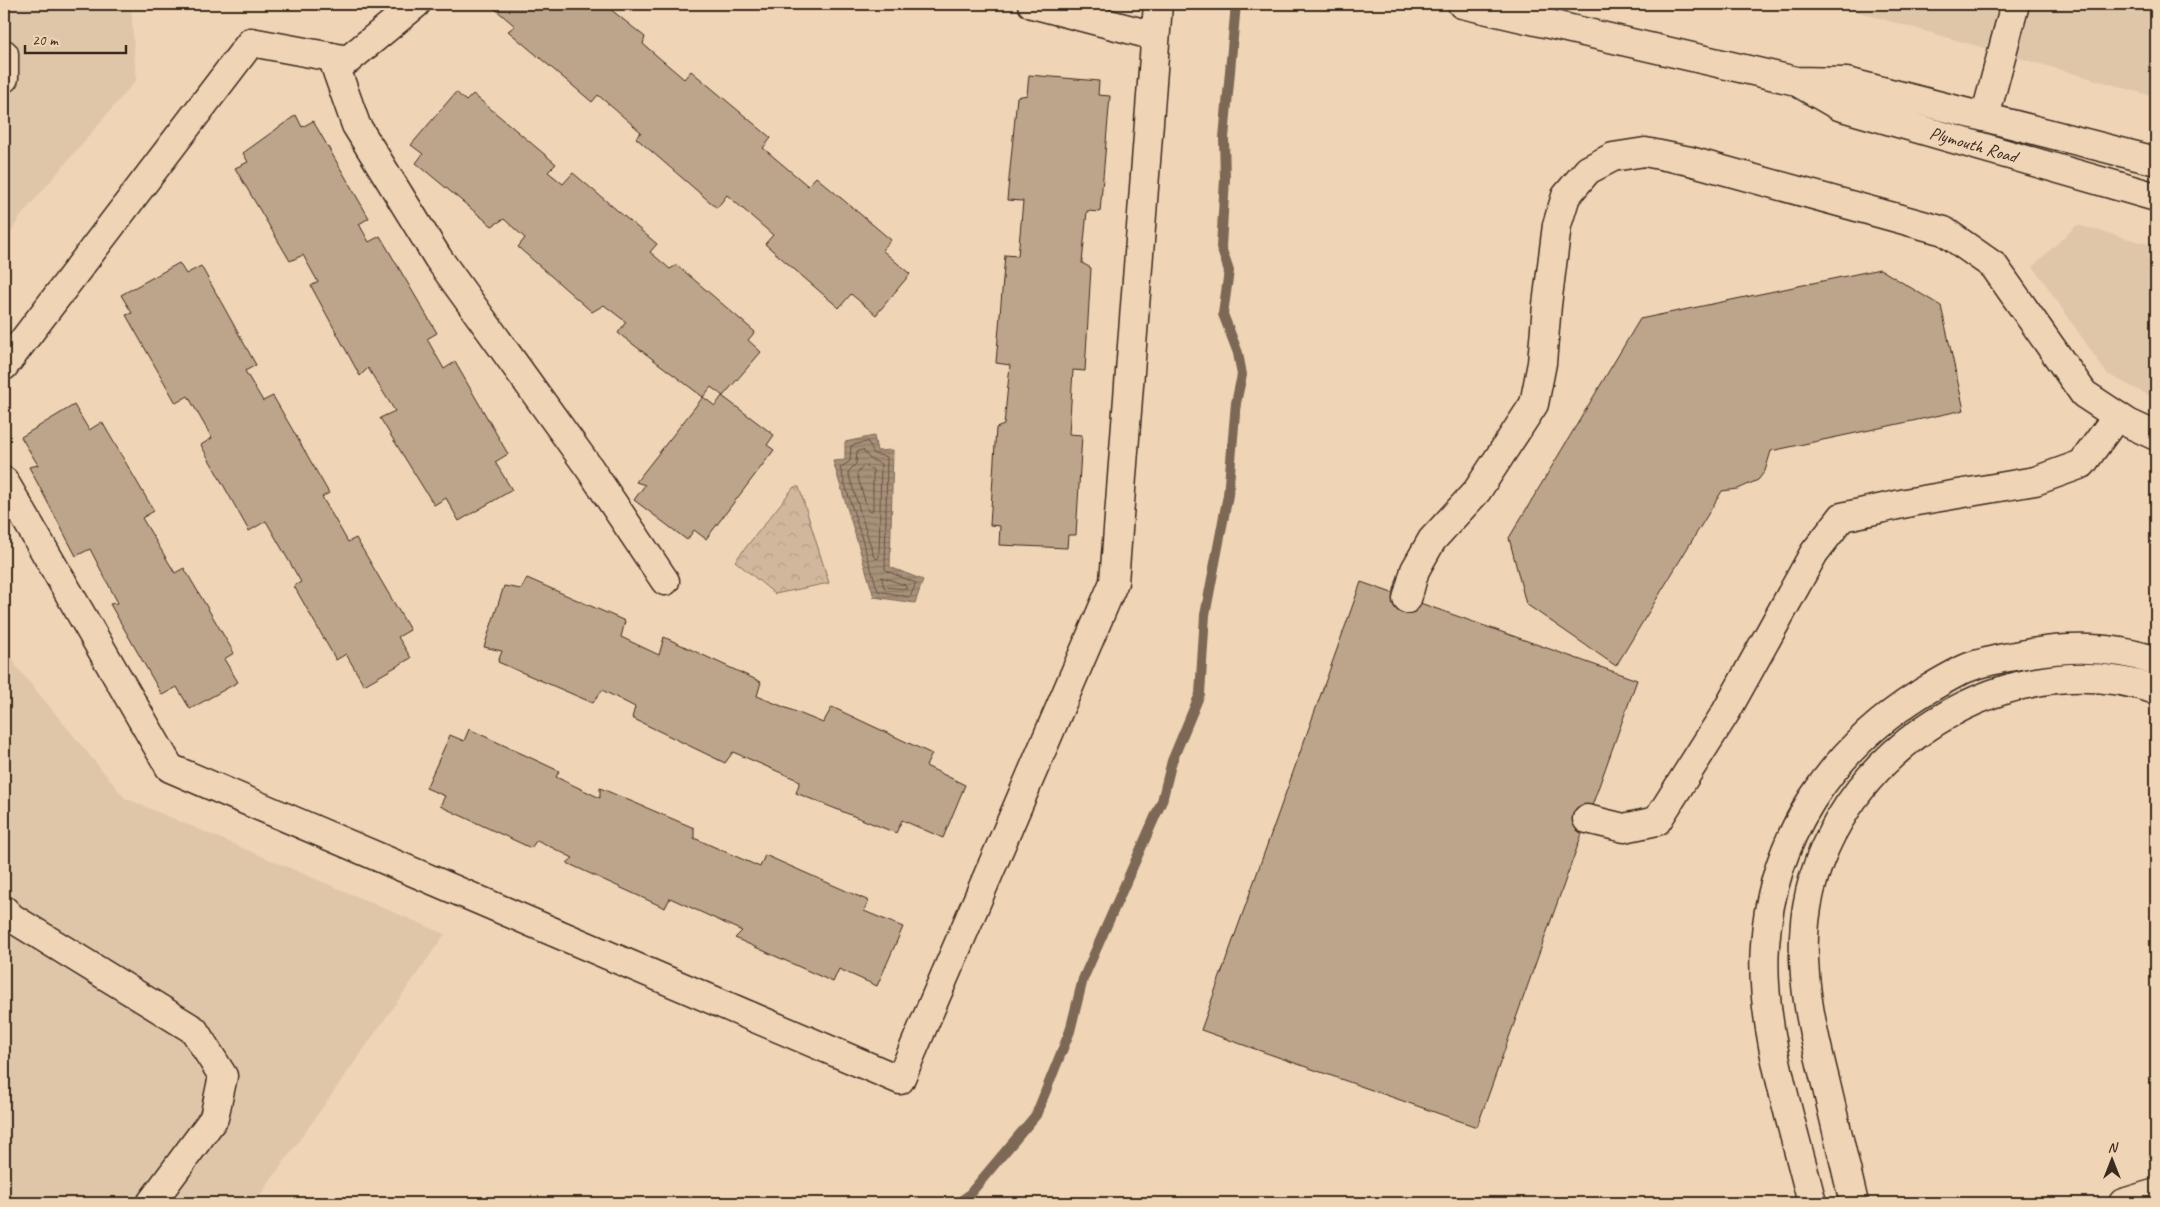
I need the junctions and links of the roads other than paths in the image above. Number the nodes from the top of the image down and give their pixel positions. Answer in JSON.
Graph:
{"nodes":[{"id":1,"x":416,"y":4,"type":"edge"},
{"id":2,"x":1032,"y":4,"type":"edge"},
{"id":3,"x":1158,"y":4,"type":"edge"},
{"id":4,"x":1462,"y":4,"type":"edge"},
{"id":5,"x":2015,"y":4,"type":"edge"},
{"id":6,"x":1155,"y":36,"type":"junction"},
{"id":7,"x":4,"y":54,"type":"edge"},
{"id":8,"x":332,"y":57,"type":"junction"},
{"id":9,"x":4,"y":78,"type":"edge"},
{"id":10,"x":1796,"y":81,"type":"junction"},
{"id":11,"x":1984,"y":118,"type":"junction"},
{"id":12,"x":2156,"y":161,"type":"edge"},
{"id":13,"x":2156,"y":197,"type":"edge"},
{"id":14,"x":4,"y":366,"type":"edge"},
{"id":15,"x":2117,"y":416,"type":"junction"},
{"id":16,"x":2156,"y":436,"type":"edge"},
{"id":17,"x":4,"y":481,"type":"edge"},
{"id":18,"x":665,"y":581,"type":"dead end"},
{"id":19,"x":1407,"y":599,"type":"dead end"},
{"id":20,"x":2156,"y":661,"type":"edge"},
{"id":21,"x":2156,"y":690,"type":"edge"},
{"id":22,"x":1587,"y":819,"type":"dead end"},
{"id":23,"x":4,"y":910,"type":"edge"},
{"id":24,"x":2156,"y":1193,"type":"edge"},
{"id":25,"x":151,"y":1203,"type":"edge"},
{"id":26,"x":1812,"y":1203,"type":"edge"},
{"id":27,"x":1854,"y":1203,"type":"edge"},
{"id":28,"x":2123,"y":1203,"type":"edge"}],
"edges":[{"from":1,"to":8,"type":"main road"},
{"from":2,"to":6,"type":"main road"},
{"from":3,"to":6,"type":"main road"},
{"from":4,"to":10,"type":"main road","name":"Plymouth Road"},
{"from":5,"to":11,"type":"main road"},
{"from":6,"to":17,"type":"main road"},
{"from":7,"to":9,"type":"main road"},
{"from":8,"to":14,"type":"main road"},
{"from":8,"to":18,"type":"main road"},
{"from":10,"to":11,"type":"main road","name":"Plymouth Road"},
{"from":10,"to":13,"type":"main road","name":"Plymouth Road"},
{"from":11,"to":12,"type":"main road","name":"Plymouth Road"},
{"from":15,"to":16,"type":"main road"},
{"from":15,"to":19,"type":"main road"},
{"from":15,"to":22,"type":"main road"},
{"from":20,"to":26,"type":"main road"},
{"from":21,"to":27,"type":"main road"},
{"from":23,"to":25,"type":"main road"},
{"from":24,"to":28,"type":"main road"}]}
